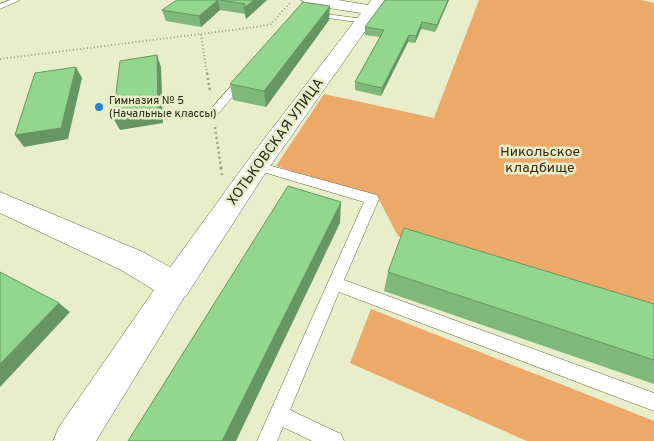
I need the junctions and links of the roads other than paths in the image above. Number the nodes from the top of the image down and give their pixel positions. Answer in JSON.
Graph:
{"nodes":[{"id":1,"x":16,"y":0,"type":"edge"},
{"id":2,"x":305,"y":6,"type":"edge"},
{"id":3,"x":0,"y":7,"type":"edge"},
{"id":4,"x":372,"y":11,"type":"edge"},
{"id":5,"x":251,"y":70,"type":"edge"},
{"id":6,"x":213,"y":113,"type":"road end"},
{"id":7,"x":257,"y":166,"type":"junction"},
{"id":8,"x":0,"y":202,"type":"edge"},
{"id":9,"x":336,"y":284,"type":"junction"},
{"id":10,"x":175,"y":286,"type":"junction"},
{"id":11,"x":654,"y":402,"type":"edge"},
{"id":12,"x":278,"y":416,"type":"junction"},
{"id":13,"x":72,"y":441,"type":"edge"},
{"id":14,"x":267,"y":441,"type":"edge"},
{"id":15,"x":334,"y":441,"type":"edge"}],
"edges":[{"from":1,"to":3,"type":"lane"},
{"from":2,"to":4,"type":"street"},
{"from":4,"to":7,"type":"street","name":"ХОТЬКОВСКАЯ УЛИЦА"},
{"from":5,"to":6,"type":"lane"},
{"from":7,"to":9,"type":"lane"},
{"from":7,"to":10,"type":"street","name":"ХОТЬКОВСКАЯ УЛИЦА"},
{"from":8,"to":10,"type":"street"},
{"from":9,"to":11,"type":"lane"},
{"from":9,"to":12,"type":"lane"},
{"from":10,"to":13,"type":"street","name":"ХОТЬКОВСКАЯ УЛИЦА"},
{"from":12,"to":14,"type":"lane"},
{"from":12,"to":15,"type":"lane"}]}
